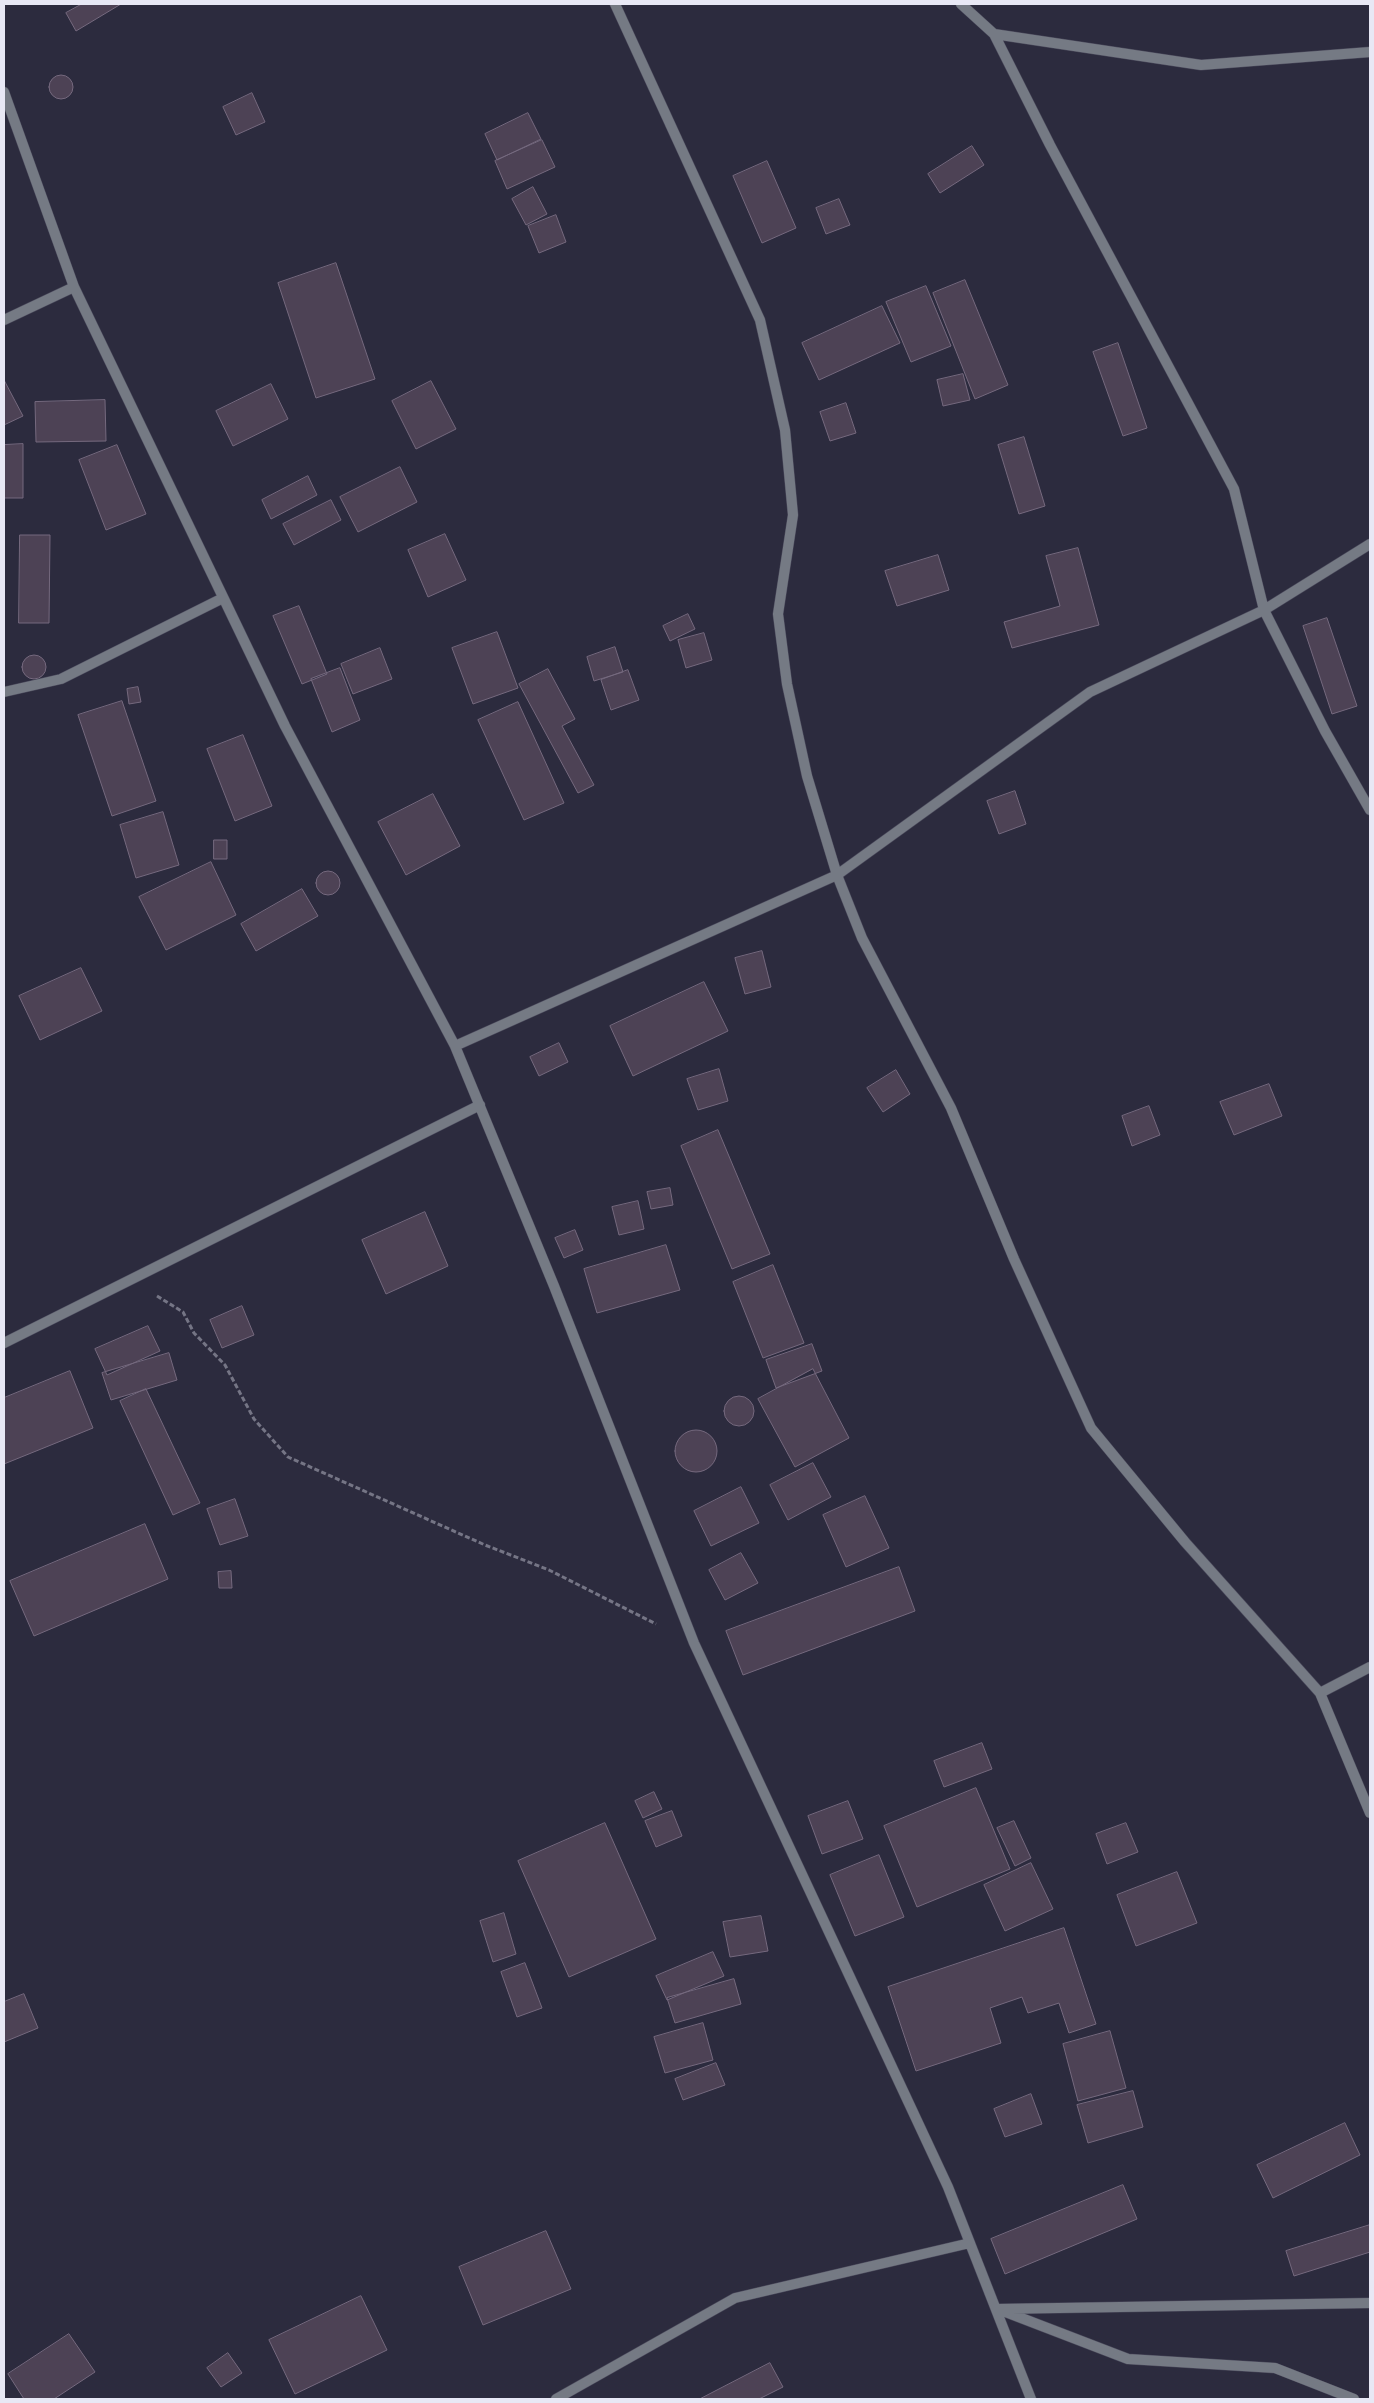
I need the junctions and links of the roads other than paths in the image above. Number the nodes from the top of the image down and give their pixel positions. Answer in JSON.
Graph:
{"nodes":[{"id":1,"x":615,"y":4,"type":"edge"},
{"id":2,"x":961,"y":4,"type":"edge"},
{"id":3,"x":994,"y":34,"type":"junction"},
{"id":4,"x":1370,"y":52,"type":"edge"},
{"id":5,"x":4,"y":92,"type":"edge"},
{"id":6,"x":74,"y":287,"type":"junction"},
{"id":7,"x":4,"y":320,"type":"edge"},
{"id":8,"x":1370,"y":544,"type":"edge"},
{"id":9,"x":223,"y":598,"type":"junction"},
{"id":10,"x":1264,"y":610,"type":"junction"},
{"id":11,"x":4,"y":692,"type":"edge"},
{"id":12,"x":1370,"y":810,"type":"edge"},
{"id":13,"x":837,"y":876,"type":"junction"},
{"id":14,"x":456,"y":1046,"type":"junction"},
{"id":15,"x":480,"y":1105,"type":"junction"},
{"id":16,"x":4,"y":1343,"type":"edge"},
{"id":17,"x":1370,"y":1667,"type":"edge"},
{"id":18,"x":1320,"y":1693,"type":"junction"},
{"id":19,"x":1370,"y":1813,"type":"edge"},
{"id":20,"x":970,"y":2243,"type":"junction"},
{"id":21,"x":1370,"y":2303,"type":"edge"},
{"id":22,"x":996,"y":2309,"type":"junction"},
{"id":23,"x":556,"y":2399,"type":"edge"},
{"id":24,"x":1032,"y":2399,"type":"edge"},
{"id":25,"x":1354,"y":2399,"type":"edge"}],
"edges":[{"from":1,"to":13,"type":"street"},
{"from":2,"to":3,"type":"street"},
{"from":3,"to":4,"type":"street"},
{"from":3,"to":10,"type":"street"},
{"from":5,"to":6,"type":"street"},
{"from":6,"to":7,"type":"street"},
{"from":6,"to":9,"type":"street"},
{"from":8,"to":10,"type":"street"},
{"from":9,"to":11,"type":"street"},
{"from":9,"to":14,"type":"street"},
{"from":10,"to":12,"type":"street"},
{"from":10,"to":13,"type":"street"},
{"from":13,"to":14,"type":"street"},
{"from":13,"to":18,"type":"street"},
{"from":14,"to":15,"type":"street"},
{"from":15,"to":16,"type":"street"},
{"from":15,"to":20,"type":"street"},
{"from":17,"to":18,"type":"street"},
{"from":18,"to":19,"type":"street"},
{"from":20,"to":22,"type":"street"},
{"from":20,"to":23,"type":"street"},
{"from":21,"to":22,"type":"street"},
{"from":22,"to":24,"type":"street"},
{"from":22,"to":25,"type":"street"}]}
